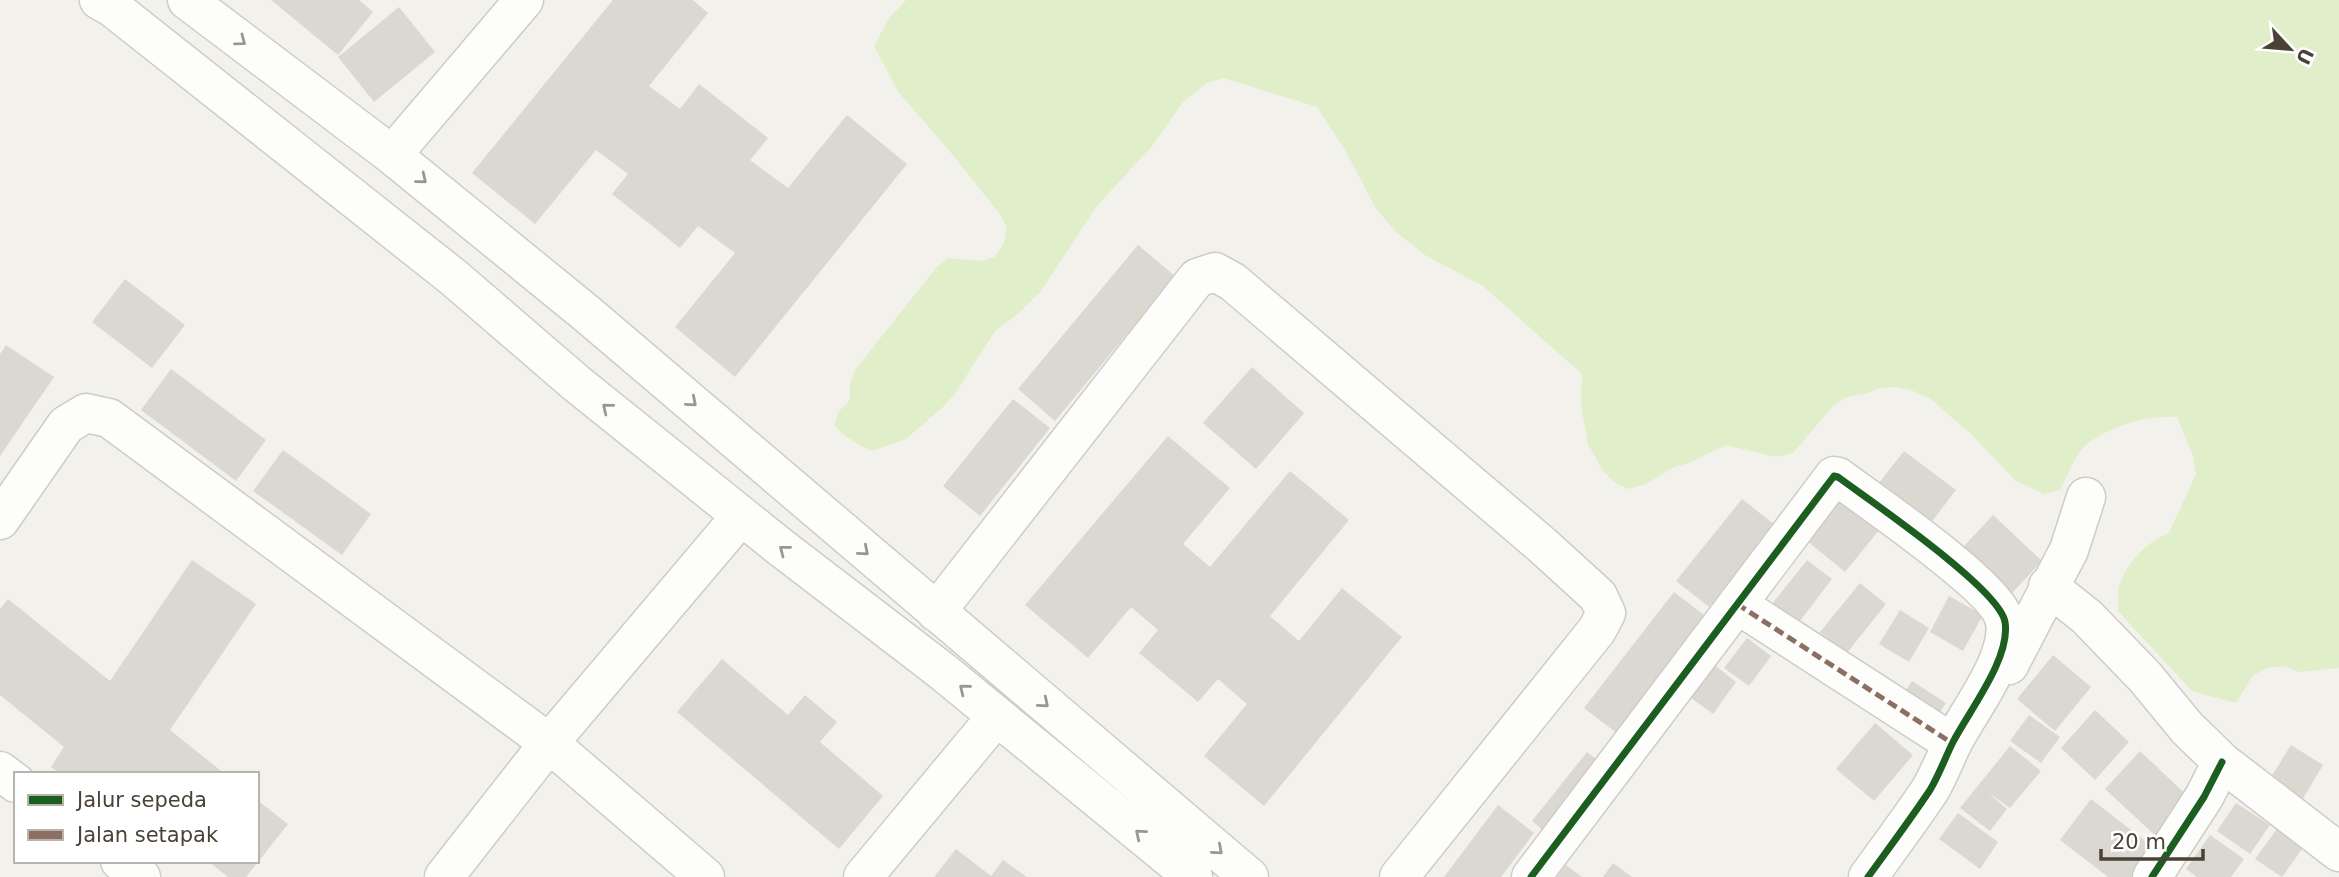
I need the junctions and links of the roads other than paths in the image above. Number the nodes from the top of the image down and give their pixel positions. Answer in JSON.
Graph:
{"nodes":[{"id":1,"x":99,"y":0,"type":"edge"},
{"id":2,"x":187,"y":0,"type":"edge"},
{"id":3,"x":524,"y":0,"type":"edge"},
{"id":4,"x":392,"y":155,"type":"junction"},
{"id":5,"x":586,"y":313,"type":"junction"},
{"id":6,"x":549,"y":360,"type":"junction"},
{"id":7,"x":2086,"y":497,"type":"dead end"},
{"id":8,"x":741,"y":516,"type":"junction"},
{"id":9,"x":0,"y":520,"type":"edge"},
{"id":10,"x":2048,"y":586,"type":"junction"},
{"id":11,"x":1737,"y":604,"type":"junction"},
{"id":12,"x":936,"y":612,"type":"junction"},
{"id":13,"x":997,"y":716,"type":"junction"},
{"id":14,"x":549,"y":743,"type":"junction"},
{"id":15,"x":1952,"y":743,"type":"junction"},
{"id":16,"x":2222,"y":762,"type":"junction"},
{"id":17,"x":1931,"y":787,"type":"junction"},
{"id":18,"x":2339,"y":852,"type":"edge"},
{"id":19,"x":123,"y":863,"type":"edge"},
{"id":20,"x":141,"y":877,"type":"edge"},
{"id":21,"x":444,"y":877,"type":"edge"},
{"id":22,"x":705,"y":877,"type":"edge"},
{"id":23,"x":863,"y":877,"type":"edge"},
{"id":24,"x":1193,"y":877,"type":"edge"},
{"id":25,"x":1249,"y":877,"type":"edge"},
{"id":26,"x":1399,"y":877,"type":"edge"},
{"id":27,"x":1531,"y":877,"type":"edge"},
{"id":28,"x":1868,"y":877,"type":"edge"},
{"id":29,"x":2152,"y":877,"type":"edge"}],
"edges":[{"from":1,"to":6,"type":"street"},
{"from":2,"to":4,"type":"street","one_way":true},
{"from":3,"to":4,"type":"street"},
{"from":4,"to":5,"type":"street","one_way":true},
{"from":5,"to":6,"type":"street"},
{"from":5,"to":12,"type":"street","one_way":true},
{"from":8,"to":6,"type":"street","one_way":true},
{"from":7,"to":10,"type":"street"},
{"from":13,"to":8,"type":"street","one_way":true},
{"from":8,"to":14,"type":"street"},
{"from":9,"to":14,"type":"street"},
{"from":10,"to":16,"type":"street"},
{"from":10,"to":17,"type":"street"},
{"from":11,"to":15,"type":"street"},
{"from":11,"to":15,"type":"street"},
{"from":11,"to":27,"type":"street"},
{"from":12,"to":25,"type":"street","one_way":true},
{"from":12,"to":26,"type":"street"},
{"from":13,"to":23,"type":"street"},
{"from":24,"to":13,"type":"street","one_way":true},
{"from":14,"to":21,"type":"street"},
{"from":14,"to":22,"type":"street"},
{"from":15,"to":17,"type":"street"},
{"from":16,"to":18,"type":"street"},
{"from":16,"to":29,"type":"street"},
{"from":17,"to":28,"type":"street"},
{"from":19,"to":20,"type":"street"}]}
